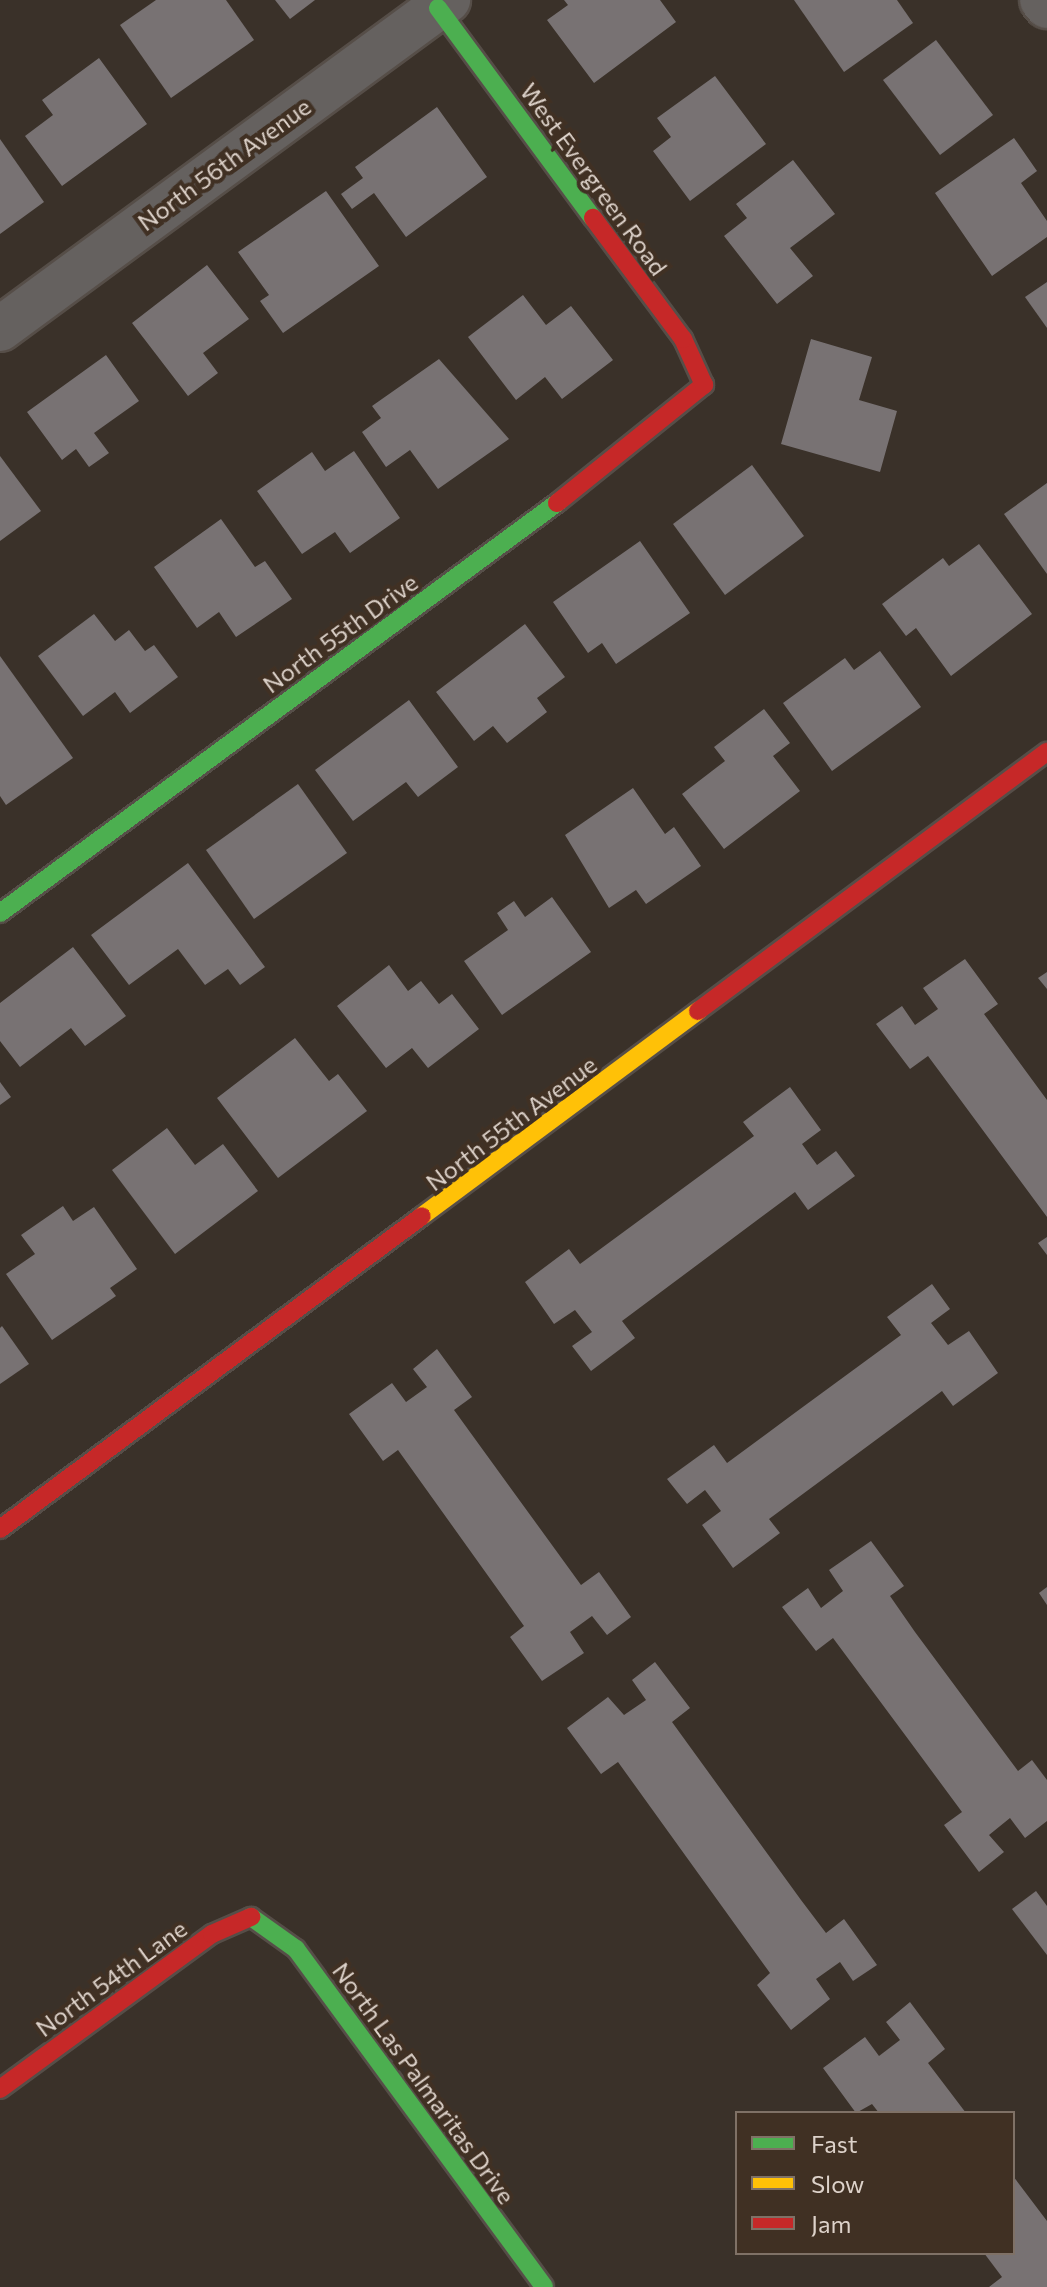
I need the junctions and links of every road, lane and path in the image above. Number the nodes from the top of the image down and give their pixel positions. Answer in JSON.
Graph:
{"nodes":[{"id":1,"x":1042,"y":0,"type":"edge"},
{"id":2,"x":443,"y":4,"type":"edge"},
{"id":3,"x":1047,"y":6,"type":"edge"},
{"id":4,"x":0,"y":329,"type":"edge"},
{"id":5,"x":704,"y":385,"type":"joint"},
{"id":6,"x":1047,"y":752,"type":"edge"},
{"id":7,"x":0,"y":913,"type":"edge"},
{"id":8,"x":0,"y":1529,"type":"edge"},
{"id":9,"x":257,"y":1915,"type":"joint"},
{"id":10,"x":0,"y":2089,"type":"edge"},
{"id":11,"x":544,"y":2287,"type":"edge"}],
"edges":[{"from":1,"to":3,"type":"street"},
{"from":2,"to":4,"type":"street","name":"North 56th Avenue"},
{"from":2,"to":5,"type":"street","name":"West Evergreen Road"},
{"from":5,"to":7,"type":"street","name":"North 55th Drive"},
{"from":6,"to":8,"type":"street","name":"North 55th Avenue"},
{"from":9,"to":10,"type":"street","name":"North 54th Lane"},
{"from":9,"to":11,"type":"street","name":"North Las Palmaritas Drive"}]}
